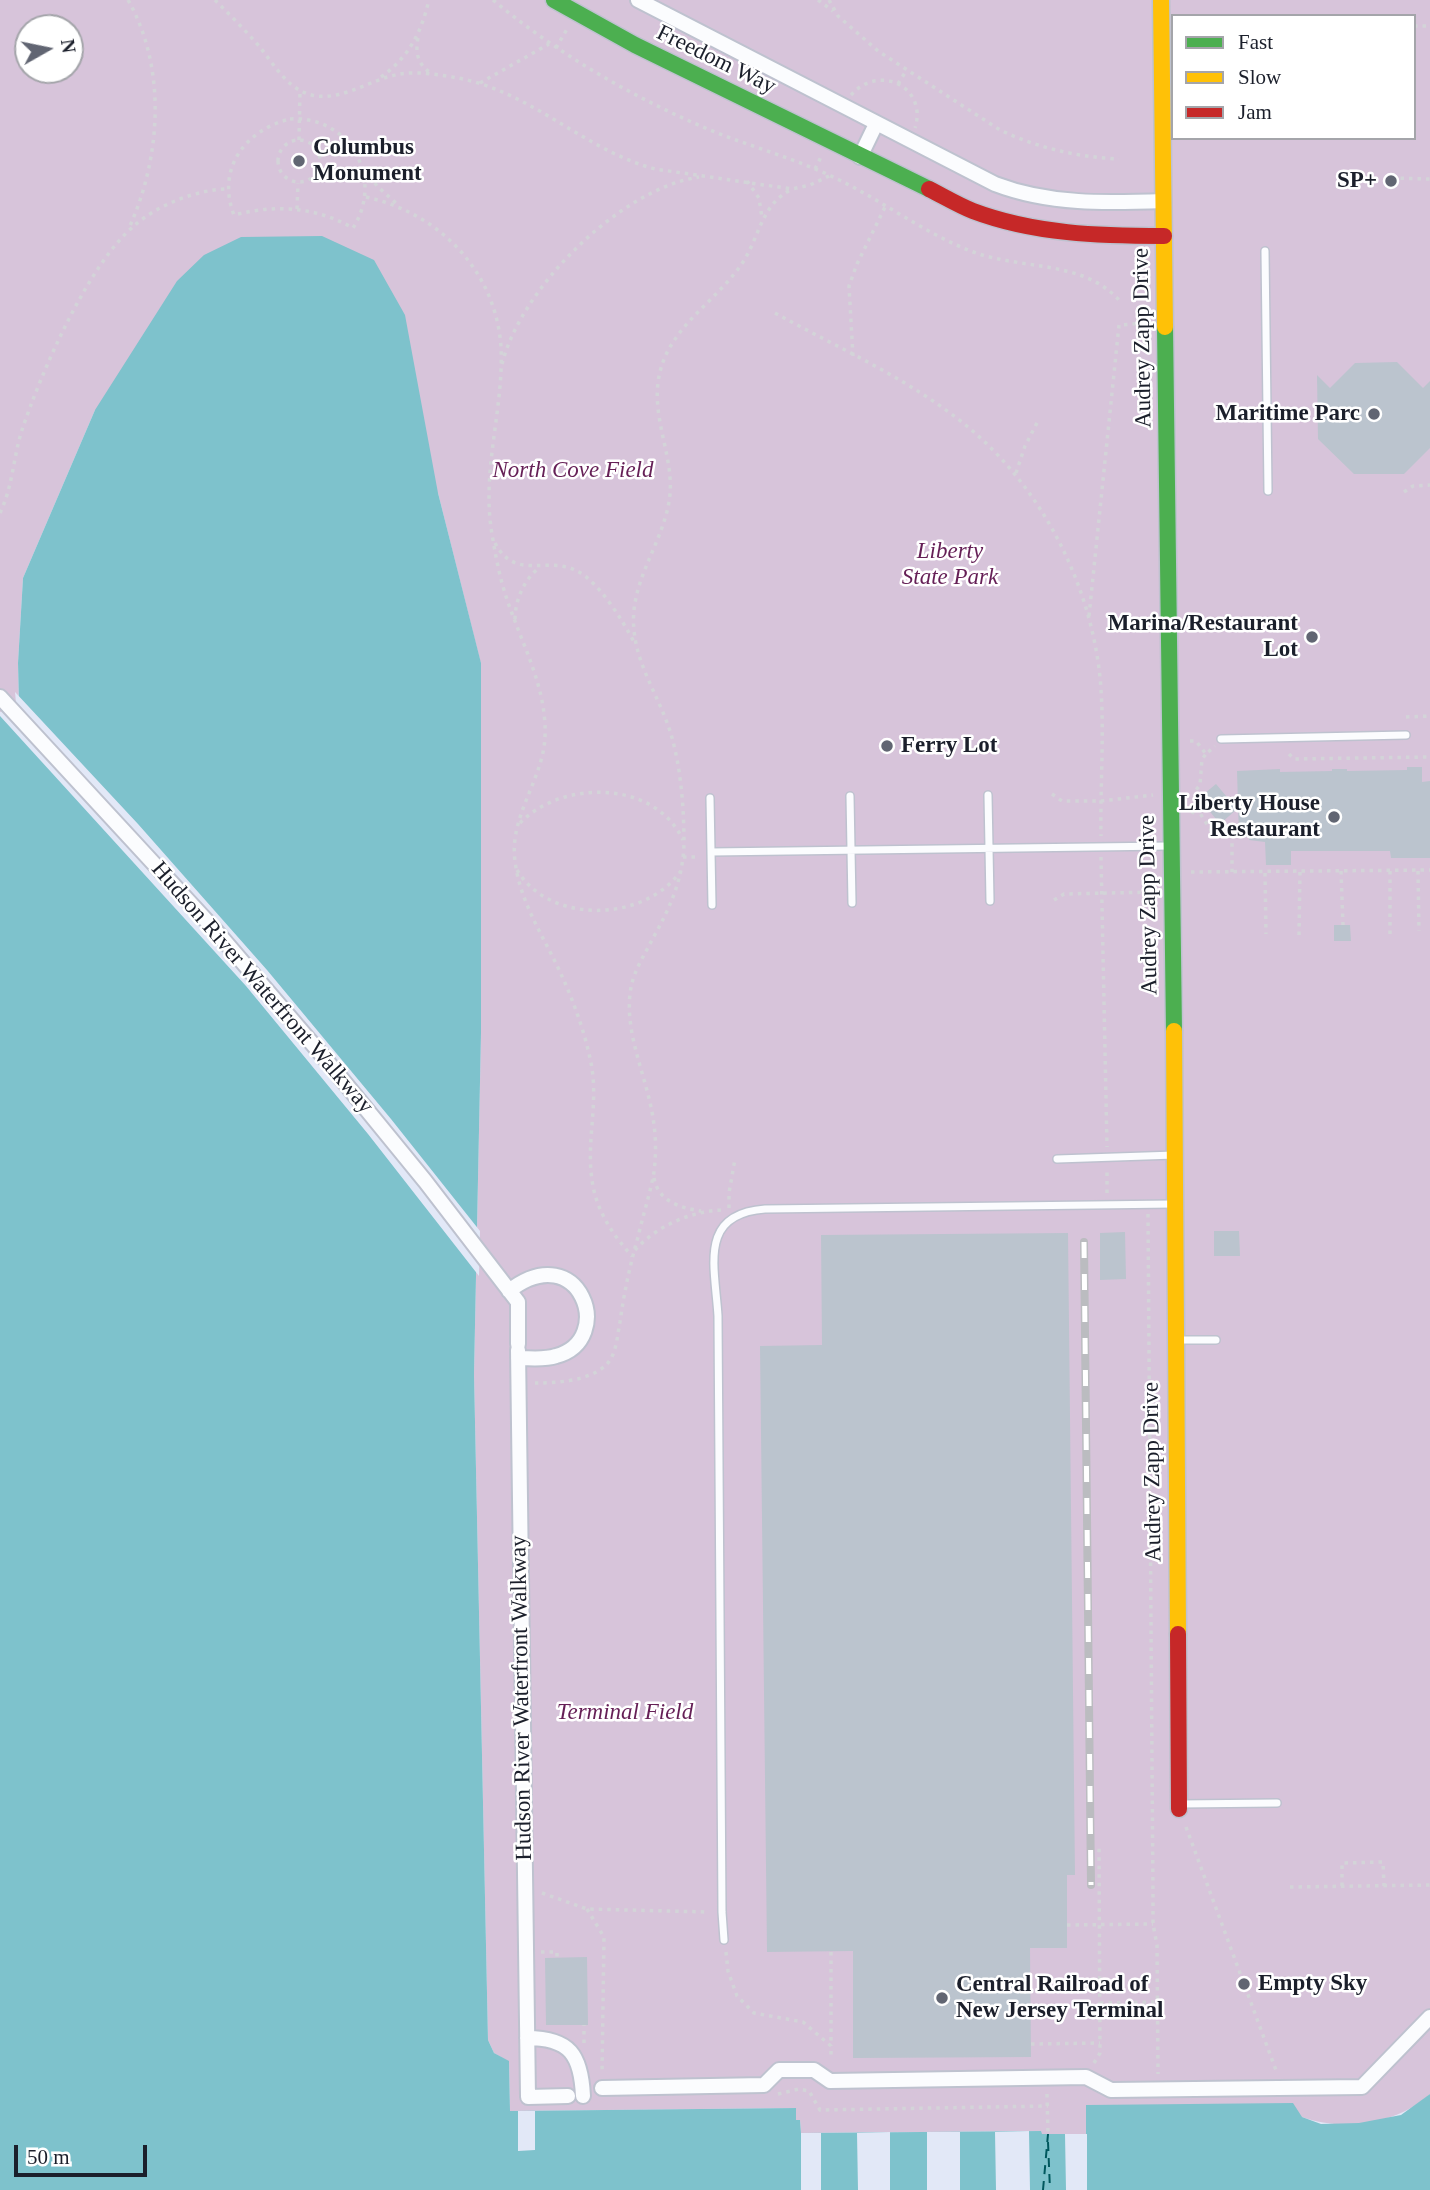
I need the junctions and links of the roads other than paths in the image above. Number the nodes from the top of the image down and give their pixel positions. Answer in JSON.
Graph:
{"nodes":[{"id":1,"x":554,"y":0,"type":"edge"},
{"id":2,"x":638,"y":0,"type":"edge"},
{"id":3,"x":1161,"y":0,"type":"edge"},
{"id":4,"x":876,"y":124,"type":"junction"},
{"id":5,"x":860,"y":157,"type":"junction"},
{"id":6,"x":1164,"y":201,"type":"junction"},
{"id":7,"x":1164,"y":236,"type":"junction"},
{"id":8,"x":1265,"y":251,"type":"dead end"},
{"id":9,"x":1268,"y":491,"type":"dead end"},
{"id":10,"x":0,"y":697,"type":"edge"},
{"id":11,"x":1406,"y":735,"type":"dead end"},
{"id":12,"x":1221,"y":740,"type":"road end"},
{"id":13,"x":988,"y":795,"type":"dead end"},
{"id":14,"x":850,"y":796,"type":"dead end"},
{"id":15,"x":710,"y":798,"type":"dead end"},
{"id":16,"x":1171,"y":846,"type":"junction"},
{"id":17,"x":989,"y":848,"type":"junction"},
{"id":18,"x":851,"y":850,"type":"junction"},
{"id":19,"x":711,"y":852,"type":"junction"},
{"id":20,"x":989,"y":901,"type":"dead end"},
{"id":21,"x":852,"y":904,"type":"dead end"},
{"id":22,"x":712,"y":905,"type":"dead end"},
{"id":23,"x":1175,"y":1155,"type":"junction"},
{"id":24,"x":1057,"y":1159,"type":"dead end"},
{"id":25,"x":1175,"y":1205,"type":"junction"},
{"id":26,"x":509,"y":1291,"type":"junction"},
{"id":27,"x":1175,"y":1340,"type":"junction"},
{"id":28,"x":1216,"y":1340,"type":"dead end"},
{"id":29,"x":518,"y":1351,"type":"junction"},
{"id":30,"x":1277,"y":1803,"type":"dead end"},
{"id":31,"x":1179,"y":1806,"type":"joint"},
{"id":32,"x":724,"y":1940,"type":"road end"},
{"id":33,"x":1430,"y":2017,"type":"edge"},
{"id":34,"x":527,"y":2038,"type":"junction"},
{"id":35,"x":584,"y":2094,"type":"junction"}],
"edges":[{"from":1,"to":5,"type":"street","name":"Freedom Way"},
{"from":2,"to":4,"type":"street","name":"Freedom Way"},
{"from":3,"to":6,"type":"street","name":"Audrey Zapp Drive"},
{"from":4,"to":5,"type":"street"},
{"from":4,"to":6,"type":"street","name":"Freedom Way"},
{"from":5,"to":7,"type":"street","name":"Freedom Way"},
{"from":6,"to":7,"type":"street","name":"Audrey Zapp Drive"},
{"from":7,"to":16,"type":"street","name":"Audrey Zapp Drive"},
{"from":8,"to":9,"type":"lane"},
{"from":10,"to":26,"type":"street","name":"Hudson River Waterfront Walkway"},
{"from":11,"to":12,"type":"lane"},
{"from":13,"to":17,"type":"lane"},
{"from":14,"to":18,"type":"lane"},
{"from":15,"to":19,"type":"lane"},
{"from":16,"to":17,"type":"lane"},
{"from":16,"to":23,"type":"street","name":"Audrey Zapp Drive"},
{"from":17,"to":18,"type":"lane"},
{"from":17,"to":20,"type":"lane"},
{"from":18,"to":19,"type":"lane"},
{"from":18,"to":21,"type":"lane"},
{"from":19,"to":22,"type":"lane"},
{"from":23,"to":24,"type":"lane"},
{"from":23,"to":25,"type":"street","name":"Audrey Zapp Drive"},
{"from":25,"to":27,"type":"street","name":"Audrey Zapp Drive"},
{"from":25,"to":32,"type":"lane"},
{"from":26,"to":29,"type":"street","name":"Hudson River Waterfront Walkway"},
{"from":26,"to":29,"type":"street"},
{"from":27,"to":28,"type":"lane"},
{"from":27,"to":31,"type":"street","name":"Audrey Zapp Drive"},
{"from":29,"to":34,"type":"street","name":"Hudson River Waterfront Walkway"},
{"from":30,"to":31,"type":"lane"},
{"from":33,"to":35,"type":"street","name":"Hudson River Waterfront Walkway"},
{"from":34,"to":35,"type":"street"},
{"from":34,"to":35,"type":"street","name":"Hudson River Waterfront Walkway"}]}
